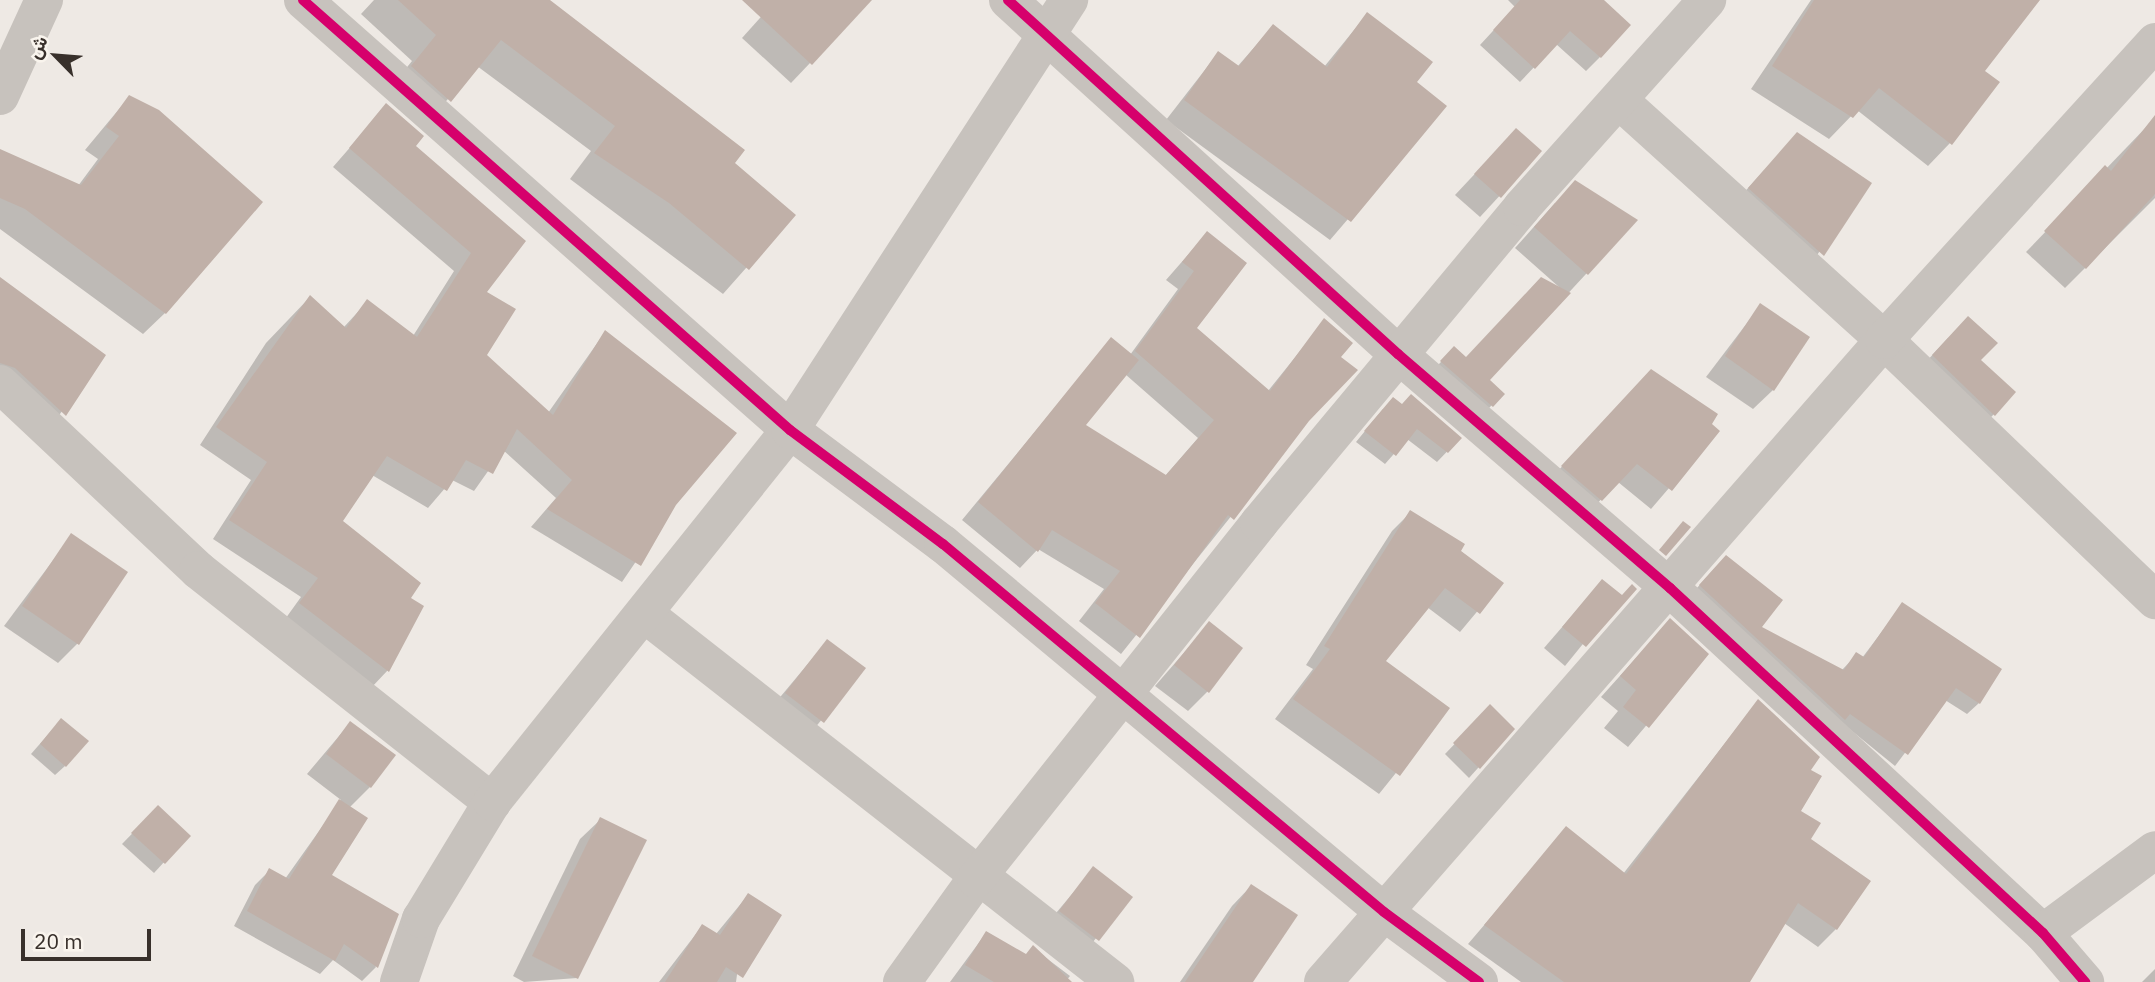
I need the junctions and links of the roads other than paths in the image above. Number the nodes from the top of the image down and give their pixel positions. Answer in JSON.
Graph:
{"nodes":[{"id":1,"x":303,"y":0,"type":"edge"},
{"id":2,"x":1008,"y":0,"type":"edge"},
{"id":3,"x":1069,"y":0,"type":"edge"},
{"id":4,"x":1707,"y":0,"type":"edge"},
{"id":5,"x":36,"y":3,"type":"edge"},
{"id":6,"x":1044,"y":33,"type":"junction"},
{"id":7,"x":2155,"y":42,"type":"edge"},
{"id":8,"x":0,"y":96,"type":"edge"},
{"id":9,"x":1621,"y":102,"type":"junction"},
{"id":10,"x":1884,"y":340,"type":"junction"},
{"id":11,"x":1398,"y":354,"type":"junction"},
{"id":12,"x":0,"y":384,"type":"edge"},
{"id":13,"x":790,"y":430,"type":"junction"},
{"id":14,"x":1670,"y":588,"type":"junction"},
{"id":15,"x":2155,"y":600,"type":"edge"},
{"id":16,"x":646,"y":615,"type":"junction"},
{"id":17,"x":1125,"y":692,"type":"junction"},
{"id":18,"x":492,"y":802,"type":"junction"},
{"id":19,"x":2155,"y":849,"type":"edge"},
{"id":20,"x":976,"y":879,"type":"junction"},
{"id":21,"x":1384,"y":912,"type":"junction"},
{"id":22,"x":2043,"y":933,"type":"junction"},
{"id":23,"x":399,"y":982,"type":"edge"},
{"id":24,"x":902,"y":982,"type":"edge"},
{"id":25,"x":1115,"y":982,"type":"edge"},
{"id":26,"x":1323,"y":982,"type":"edge"},
{"id":27,"x":1479,"y":982,"type":"edge"},
{"id":28,"x":2085,"y":982,"type":"edge"}],
"edges":[{"from":1,"to":13,"type":"street"},
{"from":2,"to":6,"type":"street"},
{"from":3,"to":6,"type":"street"},
{"from":4,"to":9,"type":"street"},
{"from":5,"to":8,"type":"street"},
{"from":6,"to":11,"type":"street"},
{"from":6,"to":13,"type":"street"},
{"from":7,"to":10,"type":"street"},
{"from":9,"to":10,"type":"street"},
{"from":9,"to":11,"type":"street"},
{"from":10,"to":14,"type":"street"},
{"from":10,"to":15,"type":"street"},
{"from":11,"to":14,"type":"street"},
{"from":11,"to":17,"type":"street"},
{"from":12,"to":18,"type":"street"},
{"from":13,"to":16,"type":"street"},
{"from":13,"to":17,"type":"street"},
{"from":14,"to":21,"type":"street"},
{"from":14,"to":22,"type":"street"},
{"from":16,"to":18,"type":"street"},
{"from":16,"to":20,"type":"street"},
{"from":17,"to":20,"type":"street"},
{"from":17,"to":21,"type":"street"},
{"from":18,"to":23,"type":"street"},
{"from":19,"to":22,"type":"street"},
{"from":20,"to":24,"type":"street"},
{"from":20,"to":25,"type":"street"},
{"from":21,"to":26,"type":"street"},
{"from":21,"to":27,"type":"street"},
{"from":22,"to":28,"type":"street"}]}
